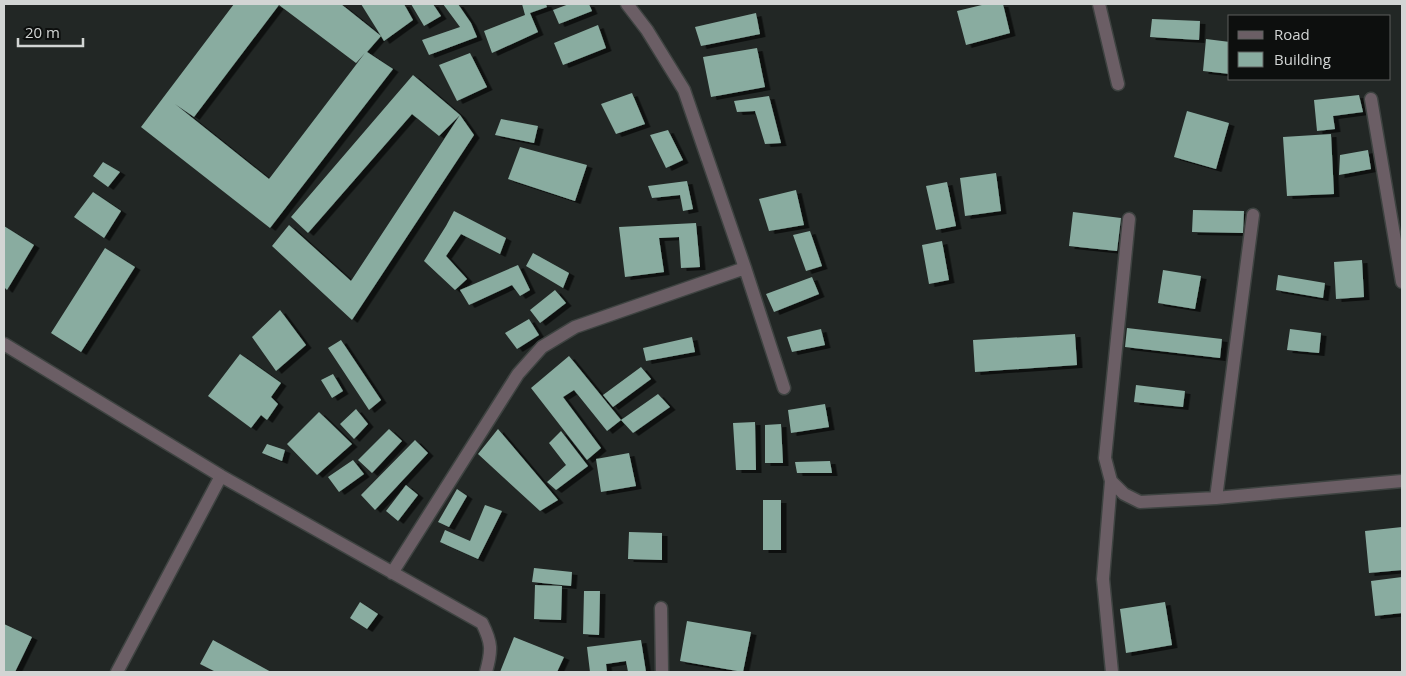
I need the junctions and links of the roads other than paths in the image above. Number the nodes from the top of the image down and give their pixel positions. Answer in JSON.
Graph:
{"nodes":[{"id":1,"x":627,"y":4,"type":"edge"},
{"id":2,"x":1099,"y":4,"type":"edge"},
{"id":3,"x":1118,"y":84,"type":"dead end"},
{"id":4,"x":1371,"y":99,"type":"dead end"},
{"id":5,"x":1253,"y":215,"type":"dead end"},
{"id":6,"x":1129,"y":219,"type":"dead end"},
{"id":7,"x":745,"y":268,"type":"junction"},
{"id":8,"x":1402,"y":282,"type":"edge"},
{"id":9,"x":4,"y":344,"type":"edge"},
{"id":10,"x":784,"y":388,"type":"dead end"},
{"id":11,"x":221,"y":476,"type":"junction"},
{"id":12,"x":1402,"y":480,"type":"edge"},
{"id":13,"x":1111,"y":481,"type":"junction"},
{"id":14,"x":1216,"y":498,"type":"junction"},
{"id":15,"x":392,"y":573,"type":"junction"},
{"id":16,"x":662,"y":608,"type":"dead end"},
{"id":17,"x":117,"y":672,"type":"edge"},
{"id":18,"x":486,"y":672,"type":"edge"},
{"id":19,"x":662,"y":672,"type":"edge"},
{"id":20,"x":1112,"y":672,"type":"edge"}],
"edges":[{"from":1,"to":7,"type":"street"},
{"from":2,"to":3,"type":"street"},
{"from":4,"to":8,"type":"street"},
{"from":5,"to":14,"type":"street"},
{"from":6,"to":13,"type":"street"},
{"from":7,"to":10,"type":"street"},
{"from":7,"to":15,"type":"street"},
{"from":9,"to":11,"type":"street"},
{"from":11,"to":15,"type":"street"},
{"from":11,"to":17,"type":"street"},
{"from":12,"to":14,"type":"street"},
{"from":13,"to":14,"type":"street"},
{"from":13,"to":20,"type":"street"},
{"from":15,"to":18,"type":"street"},
{"from":16,"to":19,"type":"street"}]}
